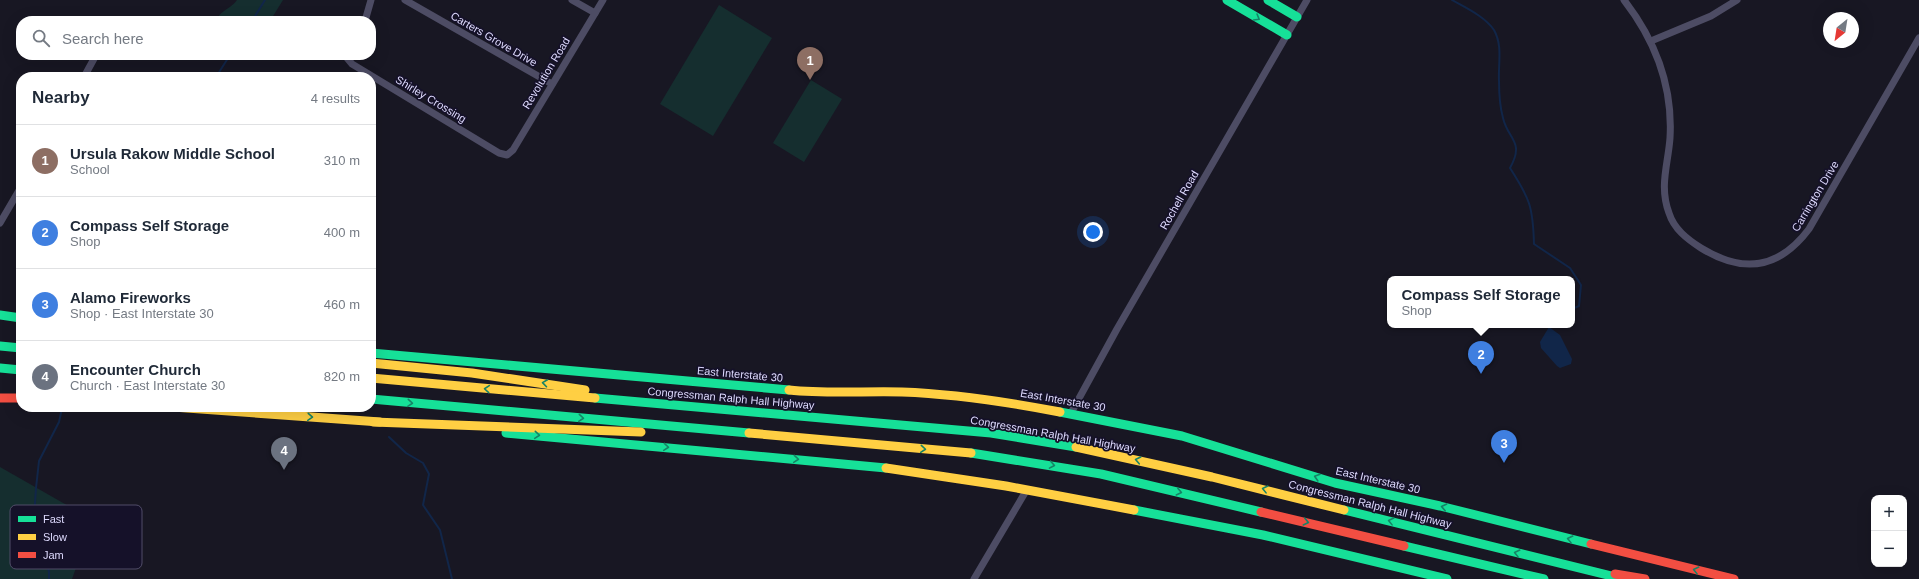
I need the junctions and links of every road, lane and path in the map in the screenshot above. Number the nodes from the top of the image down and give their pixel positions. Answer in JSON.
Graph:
{"nodes":[{"id":1,"x":371,"y":0,"type":"edge"},
{"id":2,"x":405,"y":0,"type":"edge"},
{"id":3,"x":572,"y":0,"type":"edge"},
{"id":4,"x":603,"y":0,"type":"edge"},
{"id":5,"x":1227,"y":0,"type":"edge"},
{"id":6,"x":1268,"y":0,"type":"edge"},
{"id":7,"x":1307,"y":0,"type":"edge"},
{"id":8,"x":1624,"y":0,"type":"edge"},
{"id":9,"x":1736,"y":0,"type":"edge"},
{"id":10,"x":595,"y":13,"type":"junction"},
{"id":11,"x":366,"y":16,"type":"edge"},
{"id":12,"x":1297,"y":17,"type":"junction"},
{"id":13,"x":1287,"y":35,"type":"junction"},
{"id":14,"x":1919,"y":38,"type":"edge"},
{"id":15,"x":1651,"y":41,"type":"junction"},
{"id":16,"x":93,"y":60,"type":"edge"},
{"id":17,"x":348,"y":60,"type":"edge"},
{"id":18,"x":87,"y":72,"type":"edge"},
{"id":19,"x":365,"y":72,"type":"edge"},
{"id":20,"x":376,"y":79,"type":"edge"},
{"id":21,"x":552,"y":84,"type":"junction"},
{"id":22,"x":506,"y":154,"type":"joint"},
{"id":23,"x":16,"y":196,"type":"edge"},
{"id":24,"x":0,"y":223,"type":"edge"},
{"id":25,"x":0,"y":315,"type":"edge"},
{"id":26,"x":16,"y":317,"type":"edge"},
{"id":27,"x":0,"y":346,"type":"edge"},
{"id":28,"x":16,"y":348,"type":"edge"},
{"id":29,"x":376,"y":353,"type":"edge"},
{"id":30,"x":376,"y":363,"type":"edge"},
{"id":31,"x":0,"y":368,"type":"edge"},
{"id":32,"x":16,"y":370,"type":"edge"},
{"id":33,"x":376,"y":378,"type":"edge"},
{"id":34,"x":0,"y":398,"type":"edge"},
{"id":35,"x":16,"y":398,"type":"edge"},
{"id":36,"x":376,"y":400,"type":"edge"},
{"id":37,"x":652,"y":402,"type":"junction"},
{"id":38,"x":240,"y":412,"type":"edge"},
{"id":39,"x":1071,"y":413,"type":"junction"},
{"id":40,"x":374,"y":422,"type":"junction"},
{"id":41,"x":884,"y":445,"type":"junction"},
{"id":42,"x":1026,"y":490,"type":"junction"},
{"id":43,"x":1472,"y":561,"type":"junction"},
{"id":44,"x":1568,"y":565,"type":"junction"},
{"id":45,"x":974,"y":579,"type":"edge"},
{"id":46,"x":1447,"y":579,"type":"edge"},
{"id":47,"x":1511,"y":579,"type":"edge"},
{"id":48,"x":1544,"y":579,"type":"edge"},
{"id":49,"x":1624,"y":579,"type":"edge"},
{"id":50,"x":1645,"y":579,"type":"edge"},
{"id":51,"x":1734,"y":579,"type":"edge"}],
"edges":[{"from":1,"to":11,"type":"street"},
{"from":2,"to":21,"type":"street","name":"Carters Grove Drive"},
{"from":3,"to":10,"type":"street"},
{"from":4,"to":10,"type":"street","name":"Revolution Road"},
{"from":5,"to":13,"type":"main road","one_way":true},
{"from":6,"to":12,"type":"main road"},
{"from":7,"to":12,"type":"street","name":"Rochell Road"},
{"from":8,"to":15,"type":"street","name":"Carrington Drive"},
{"from":9,"to":15,"type":"street"},
{"from":10,"to":21,"type":"street","name":"Revolution Road"},
{"from":12,"to":13,"type":"street","name":"Rochell Road"},
{"from":13,"to":39,"type":"street","name":"Rochell Road"},
{"from":14,"to":15,"type":"street","name":"Carrington Drive"},
{"from":16,"to":18,"type":"street"},
{"from":17,"to":19,"type":"street","name":"Shirley Crossing"},
{"from":20,"to":22,"type":"street","name":"Shirley Crossing"},
{"from":21,"to":22,"type":"street","name":"Revolution Road"},
{"from":23,"to":24,"type":"street"},
{"from":25,"to":26,"type":"main road"},
{"from":27,"to":28,"type":"main road"},
{"from":29,"to":39,"type":"main road","name":"East Interstate 30"},
{"from":37,"to":30,"type":"main road","one_way":true},
{"from":31,"to":32,"type":"main road"},
{"from":37,"to":33,"type":"main road","name":"Congressman Ralph Hall Highway","one_way":true},
{"from":34,"to":35,"type":"main road"},
{"from":36,"to":41,"type":"main road","one_way":true},
{"from":44,"to":37,"type":"main road","name":"Congressman Ralph Hall Highway","one_way":true},
{"from":38,"to":40,"type":"main road","one_way":true},
{"from":51,"to":39,"type":"main road","name":"East Interstate 30","one_way":true},
{"from":40,"to":41,"type":"main road"},
{"from":40,"to":42,"type":"main road","one_way":true},
{"from":41,"to":43,"type":"main road","one_way":true},
{"from":42,"to":45,"type":"street"},
{"from":42,"to":46,"type":"main road"},
{"from":43,"to":47,"type":"main road"},
{"from":43,"to":48,"type":"main road"},
{"from":44,"to":49,"type":"main road","name":"Congressman Ralph Hall Highway"},
{"from":44,"to":50,"type":"main road"}]}
